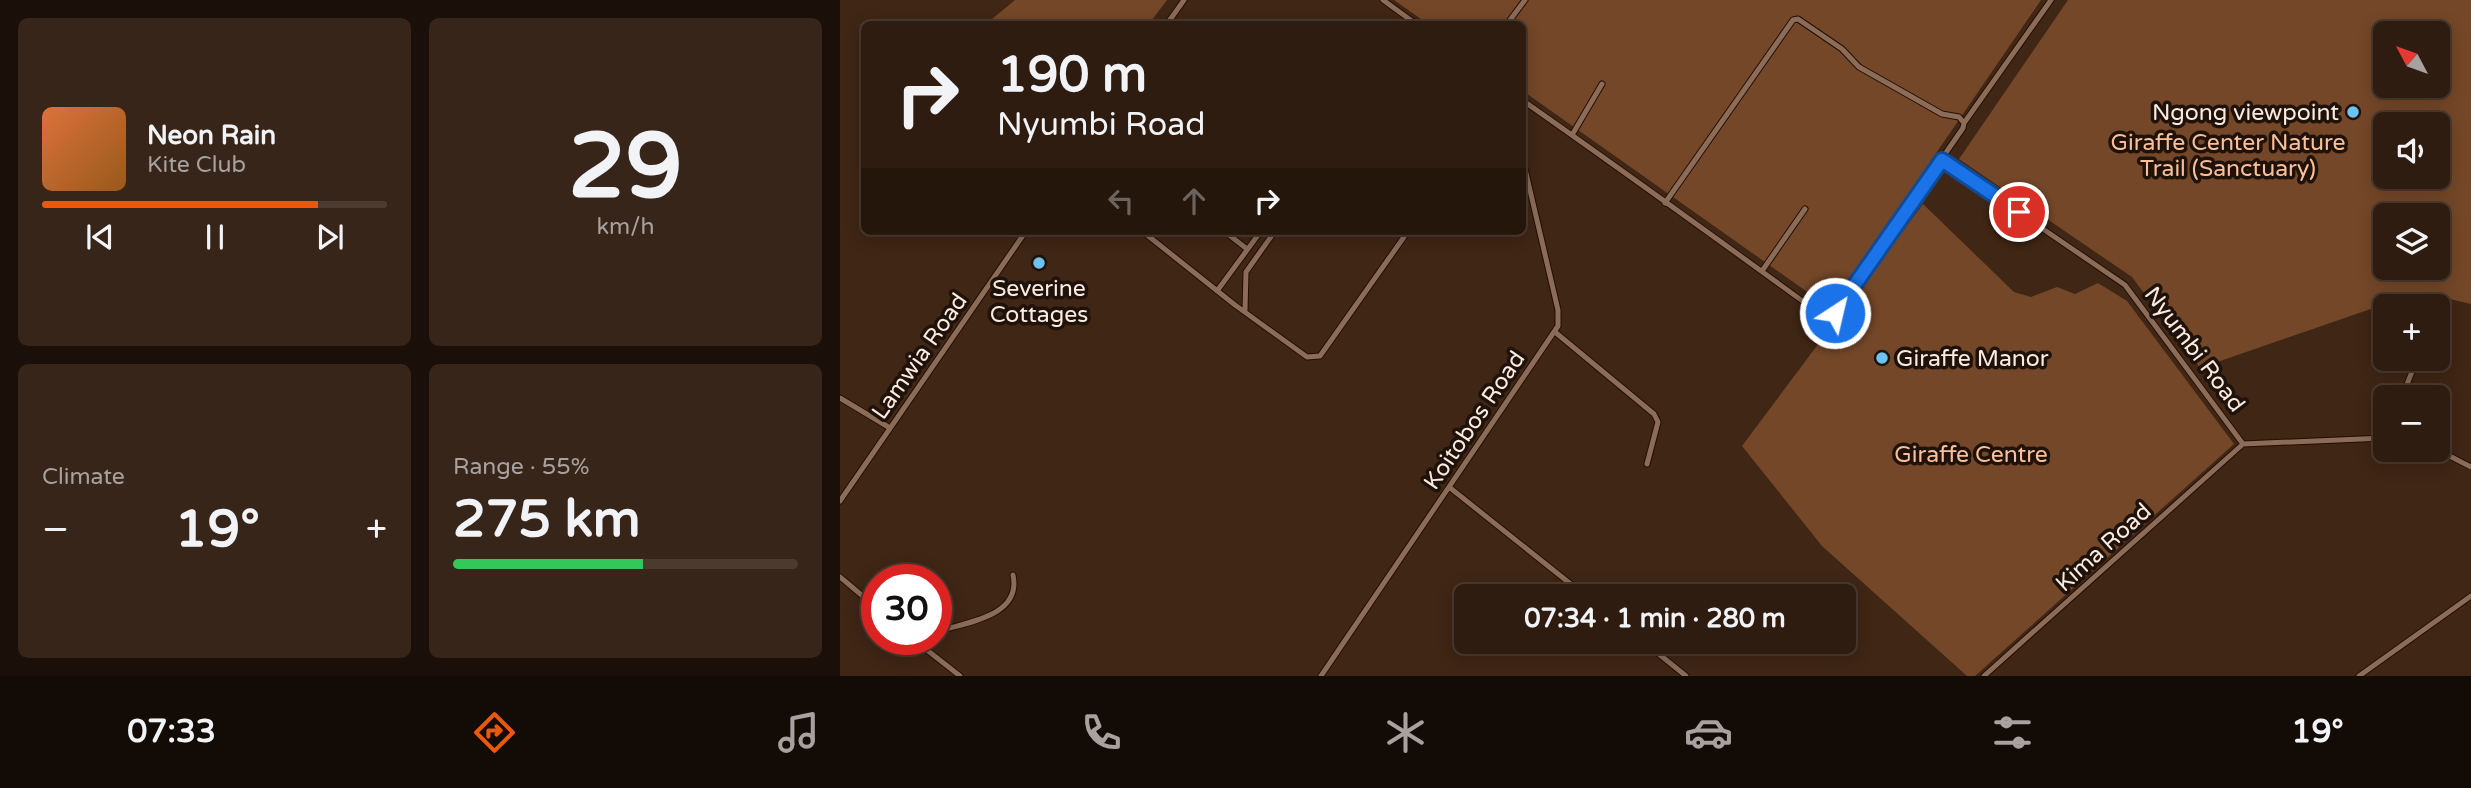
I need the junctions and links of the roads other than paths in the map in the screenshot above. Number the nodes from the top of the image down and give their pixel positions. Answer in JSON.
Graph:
{"nodes":[{"id":1,"x":1184,"y":0,"type":"edge"},
{"id":2,"x":1383,"y":0,"type":"edge"},
{"id":3,"x":1525,"y":0,"type":"edge"},
{"id":4,"x":2051,"y":0,"type":"edge"},
{"id":5,"x":1169,"y":21,"type":"edge"},
{"id":6,"x":1412,"y":21,"type":"edge"},
{"id":7,"x":1509,"y":21,"type":"edge"},
{"id":8,"x":1602,"y":83,"type":"dead end"},
{"id":9,"x":1526,"y":103,"type":"edge"},
{"id":10,"x":1964,"y":123,"type":"junction"},
{"id":11,"x":1572,"y":135,"type":"junction"},
{"id":12,"x":1942,"y":160,"type":"junction"},
{"id":13,"x":1526,"y":173,"type":"edge"},
{"id":14,"x":1665,"y":203,"type":"junction"},
{"id":15,"x":1805,"y":209,"type":"dead end"},
{"id":16,"x":1023,"y":235,"type":"edge"},
{"id":17,"x":1147,"y":235,"type":"edge"},
{"id":18,"x":1229,"y":235,"type":"edge"},
{"id":19,"x":1258,"y":235,"type":"edge"},
{"id":20,"x":1272,"y":235,"type":"edge"},
{"id":21,"x":1404,"y":235,"type":"edge"},
{"id":22,"x":1247,"y":249,"type":"junction"},
{"id":23,"x":1762,"y":271,"type":"junction"},
{"id":24,"x":1217,"y":291,"type":"junction"},
{"id":25,"x":1245,"y":311,"type":"junction"},
{"id":26,"x":1555,"y":332,"type":"junction"},
{"id":27,"x":840,"y":398,"type":"edge"},
{"id":28,"x":890,"y":428,"type":"junction"},
{"id":29,"x":2373,"y":438,"type":"edge"},
{"id":30,"x":2244,"y":443,"type":"junction"},
{"id":31,"x":2450,"y":456,"type":"edge"},
{"id":32,"x":1647,"y":464,"type":"dead end"},
{"id":33,"x":2471,"y":467,"type":"edge"},
{"id":34,"x":1449,"y":487,"type":"junction"},
{"id":35,"x":840,"y":501,"type":"edge"},
{"id":36,"x":1013,"y":575,"type":"dead end"},
{"id":37,"x":840,"y":577,"type":"edge"},
{"id":38,"x":1571,"y":584,"type":"edge"},
{"id":39,"x":861,"y":595,"type":"edge"},
{"id":40,"x":2471,"y":596,"type":"edge"},
{"id":41,"x":952,"y":627,"type":"edge"},
{"id":42,"x":1659,"y":654,"type":"edge"},
{"id":43,"x":936,"y":655,"type":"edge"},
{"id":44,"x":961,"y":676,"type":"edge"},
{"id":45,"x":1321,"y":676,"type":"edge"},
{"id":46,"x":1686,"y":676,"type":"edge"},
{"id":47,"x":1984,"y":676,"type":"edge"},
{"id":48,"x":2358,"y":676,"type":"edge"}],
"edges":[{"from":1,"to":5,"type":"street"},
{"from":2,"to":6,"type":"street"},
{"from":3,"to":7,"type":"street"},
{"from":4,"to":10,"type":"street"},
{"from":8,"to":11,"type":"street"},
{"from":9,"to":11,"type":"street"},
{"from":10,"to":12,"type":"street"},
{"from":10,"to":14,"type":"street"},
{"from":11,"to":14,"type":"street"},
{"from":12,"to":23,"type":"street"},
{"from":12,"to":30,"type":"street","name":"Nyumbi Road"},
{"from":13,"to":26,"type":"street"},
{"from":14,"to":23,"type":"street"},
{"from":15,"to":23,"type":"street"},
{"from":16,"to":28,"type":"street","name":"Lamwia Road"},
{"from":17,"to":24,"type":"street"},
{"from":18,"to":22,"type":"street"},
{"from":19,"to":22,"type":"street"},
{"from":20,"to":25,"type":"street"},
{"from":21,"to":25,"type":"street"},
{"from":22,"to":24,"type":"street"},
{"from":24,"to":25,"type":"street"},
{"from":26,"to":32,"type":"street"},
{"from":26,"to":34,"type":"street","name":"Koitobos Road"},
{"from":27,"to":28,"type":"street"},
{"from":28,"to":35,"type":"street","name":"Lamwia Road"},
{"from":29,"to":30,"type":"street"},
{"from":30,"to":47,"type":"street","name":"Kima Road"},
{"from":31,"to":33,"type":"street"},
{"from":34,"to":38,"type":"street"},
{"from":34,"to":45,"type":"street","name":"Koitobos Road"},
{"from":36,"to":41,"type":"street"},
{"from":37,"to":39,"type":"street"},
{"from":40,"to":48,"type":"street"},
{"from":42,"to":46,"type":"street"},
{"from":43,"to":44,"type":"street"}]}
